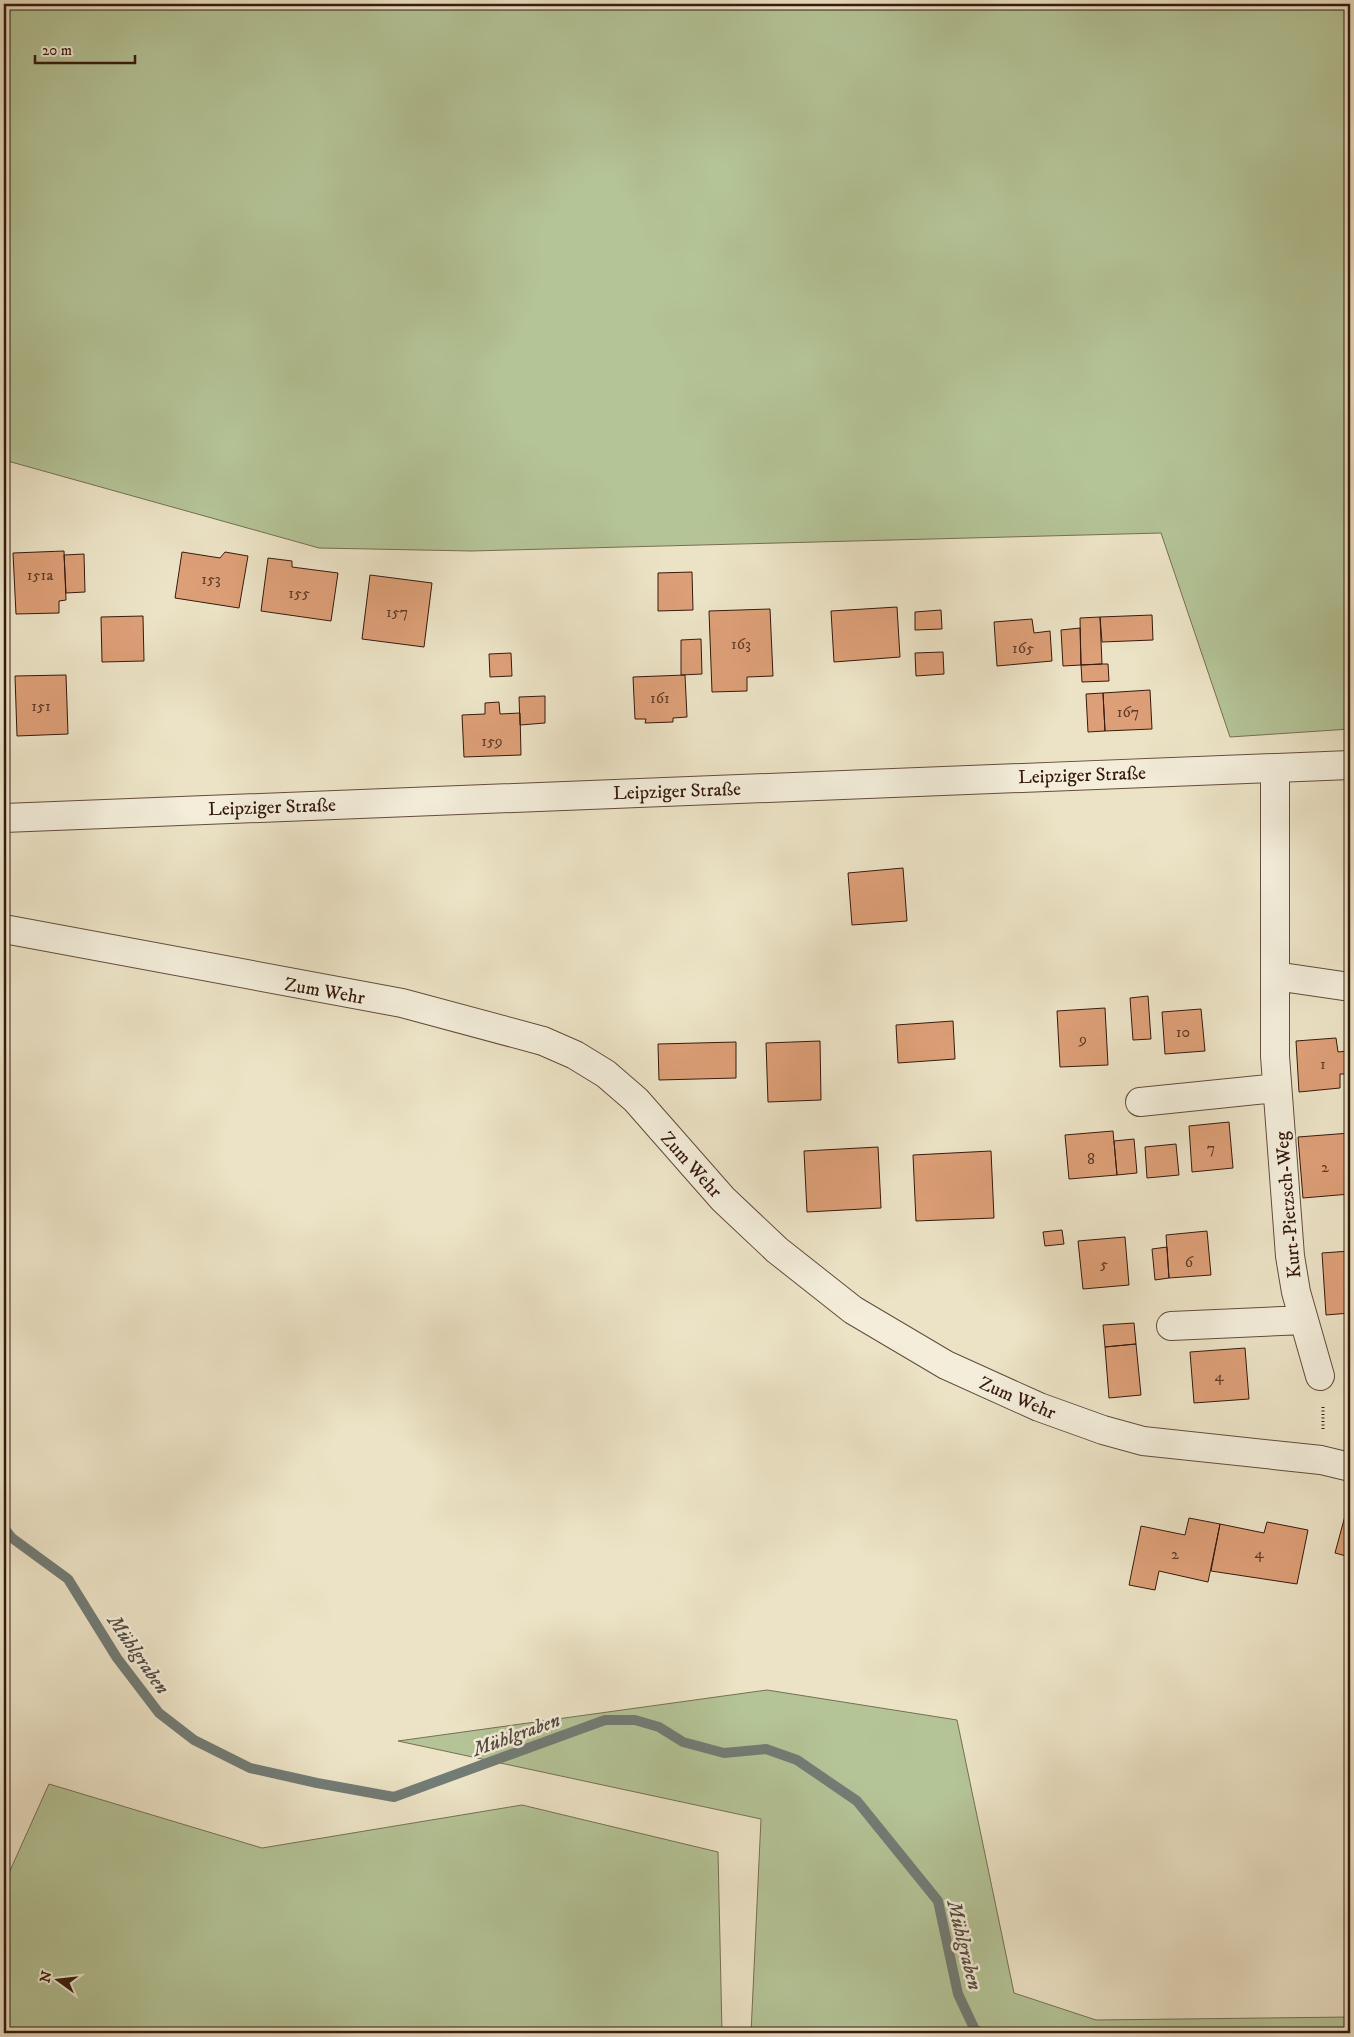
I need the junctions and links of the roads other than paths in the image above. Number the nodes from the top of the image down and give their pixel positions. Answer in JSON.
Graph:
{"nodes":[{"id":1,"x":1350,"y":764,"type":"edge"},
{"id":2,"x":1275,"y":768,"type":"junction"},
{"id":3,"x":4,"y":818,"type":"edge"},
{"id":4,"x":4,"y":929,"type":"edge"},
{"id":5,"x":1274,"y":976,"type":"junction"},
{"id":6,"x":1350,"y":987,"type":"edge"},
{"id":7,"x":1277,"y":1088,"type":"junction"},
{"id":8,"x":1140,"y":1102,"type":"dead end"},
{"id":9,"x":1304,"y":1320,"type":"junction"},
{"id":10,"x":1171,"y":1326,"type":"dead end"},
{"id":11,"x":1320,"y":1376,"type":"road end"},
{"id":12,"x":1350,"y":1467,"type":"edge"}],
"edges":[{"from":1,"to":2,"type":"street","name":"Leipziger Straße"},
{"from":2,"to":3,"type":"street","name":"Leipziger Straße"},
{"from":2,"to":5,"type":"street","name":"Kurt-Pietzsch-Weg"},
{"from":4,"to":12,"type":"street","name":"Zum Wehr"},
{"from":5,"to":6,"type":"street"},
{"from":5,"to":7,"type":"street","name":"Kurt-Pietzsch-Weg"},
{"from":7,"to":8,"type":"street"},
{"from":7,"to":9,"type":"street","name":"Kurt-Pietzsch-Weg"},
{"from":9,"to":10,"type":"street"},
{"from":9,"to":11,"type":"street","name":"Kurt-Pietzsch-Weg"}]}
